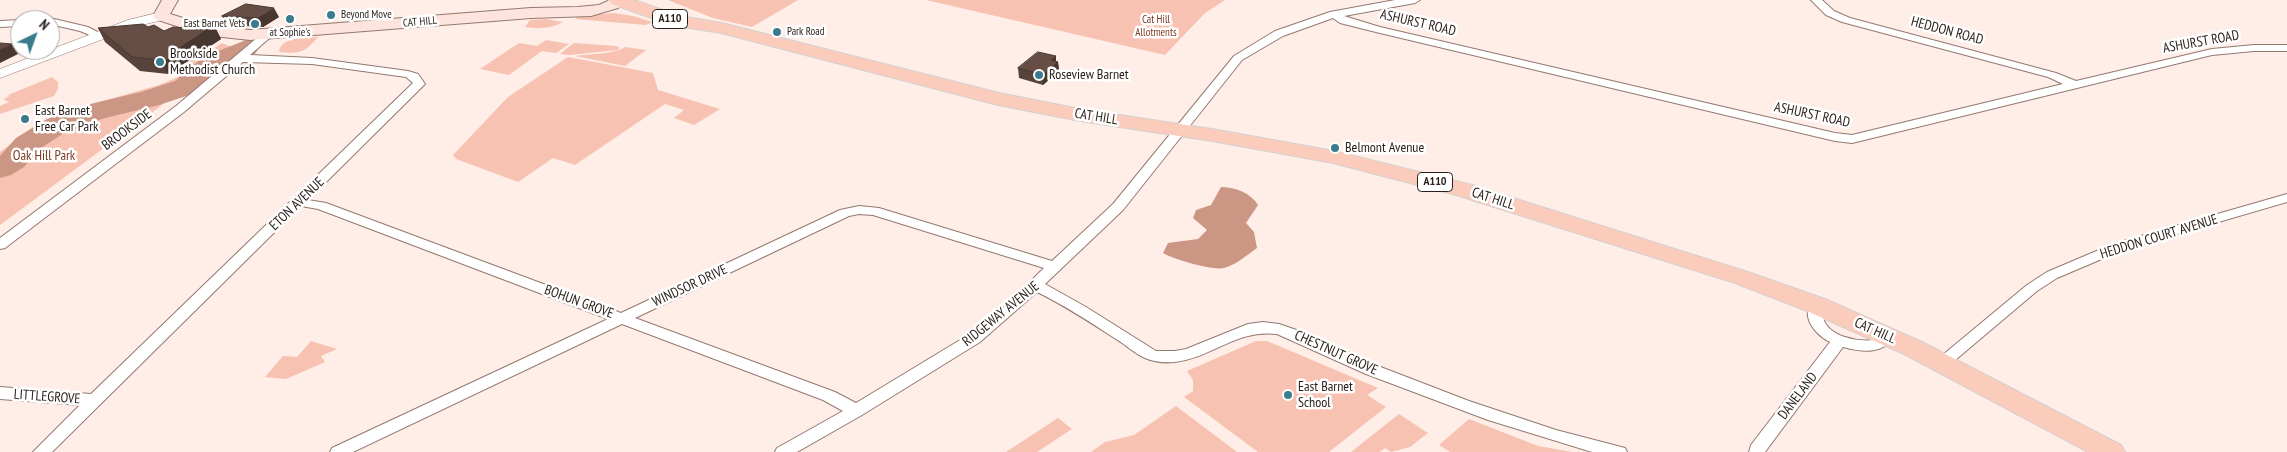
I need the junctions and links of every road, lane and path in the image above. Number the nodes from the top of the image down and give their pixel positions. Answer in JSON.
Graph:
{"nodes":[{"id":1,"x":170,"y":0,"type":"edge"},
{"id":2,"x":595,"y":0,"type":"edge"},
{"id":3,"x":651,"y":0,"type":"edge"},
{"id":4,"x":1415,"y":0,"type":"edge"},
{"id":5,"x":1816,"y":0,"type":"edge"},
{"id":6,"x":620,"y":1,"type":"edge"},
{"id":7,"x":531,"y":13,"type":"junction"},
{"id":8,"x":1334,"y":14,"type":"junction"},
{"id":9,"x":161,"y":16,"type":"junction"},
{"id":10,"x":60,"y":23,"type":"edge"},
{"id":11,"x":722,"y":28,"type":"junction"},
{"id":12,"x":99,"y":36,"type":"junction"},
{"id":13,"x":263,"y":38,"type":"junction"},
{"id":14,"x":2287,"y":48,"type":"edge"},
{"id":15,"x":244,"y":55,"type":"junction"},
{"id":16,"x":0,"y":74,"type":"edge"},
{"id":17,"x":2074,"y":85,"type":"junction"},
{"id":18,"x":1181,"y":130,"type":"junction"},
{"id":19,"x":2287,"y":198,"type":"edge"},
{"id":20,"x":299,"y":202,"type":"junction"},
{"id":21,"x":0,"y":245,"type":"edge"},
{"id":22,"x":1055,"y":267,"type":"junction"},
{"id":23,"x":1036,"y":286,"type":"junction"},
{"id":24,"x":1816,"y":305,"type":"junction"},
{"id":25,"x":622,"y":318,"type":"junction"},
{"id":26,"x":1887,"y":336,"type":"junction"},
{"id":27,"x":1840,"y":340,"type":"junction"},
{"id":28,"x":1942,"y":362,"type":"junction"},
{"id":29,"x":0,"y":393,"type":"edge"},
{"id":30,"x":94,"y":400,"type":"junction"},
{"id":31,"x":856,"y":411,"type":"junction"},
{"id":32,"x":1753,"y":451,"type":"edge"},
{"id":33,"x":41,"y":452,"type":"edge"},
{"id":34,"x":338,"y":452,"type":"edge"},
{"id":35,"x":784,"y":452,"type":"edge"},
{"id":36,"x":1619,"y":452,"type":"edge"},
{"id":37,"x":2111,"y":452,"type":"edge"}],
"edges":[{"from":1,"to":9,"type":"main road"},
{"from":2,"to":7,"type":"main road","name":"CAT HILL"},
{"from":3,"to":11,"type":"main road","name":"CAT HILL","number":"A110"},
{"from":4,"to":8,"type":"street"},
{"from":5,"to":17,"type":"street","name":"HEDDON ROAD"},
{"from":6,"to":7,"type":"main road","name":"CAT HILL"},
{"from":6,"to":11,"type":"main road","name":"CAT HILL","number":"A110"},
{"from":7,"to":13,"type":"main road","name":"CAT HILL"},
{"from":8,"to":17,"type":"street","name":"ASHURST ROAD"},
{"from":8,"to":18,"type":"street"},
{"from":9,"to":12,"type":"street"},
{"from":9,"to":13,"type":"main road","name":"CAT HILL"},
{"from":10,"to":12,"type":"street"},
{"from":11,"to":18,"type":"main road","name":"CAT HILL","number":"A110"},
{"from":12,"to":16,"type":"street"},
{"from":13,"to":15,"type":"street","name":"BROOKSIDE"},
{"from":14,"to":17,"type":"street","name":"ASHURST ROAD"},
{"from":15,"to":20,"type":"street","name":"ETON AVENUE"},
{"from":15,"to":21,"type":"street","name":"BROOKSIDE"},
{"from":18,"to":22,"type":"street","name":"RIDGEWAY AVENUE"},
{"from":18,"to":24,"type":"main road","name":"CAT HILL","number":"A110"},
{"from":19,"to":28,"type":"street","name":"HEDDON COURT AVENUE"},
{"from":20,"to":25,"type":"street","name":"BOHUN GROVE"},
{"from":20,"to":30,"type":"street","name":"ETON AVENUE"},
{"from":22,"to":23,"type":"street","name":"RIDGEWAY AVENUE"},
{"from":22,"to":25,"type":"street","name":"WINDSOR DRIVE"},
{"from":23,"to":31,"type":"street","name":"RIDGEWAY AVENUE"},
{"from":23,"to":36,"type":"street","name":"CHESTNUT GROVE"},
{"from":24,"to":26,"type":"main road","name":"CAT HILL","number":"A110"},
{"from":24,"to":27,"type":"street"},
{"from":25,"to":31,"type":"street","name":"BOHUN GROVE"},
{"from":25,"to":34,"type":"street","name":"WINDSOR DRIVE"},
{"from":26,"to":27,"type":"street"},
{"from":26,"to":28,"type":"main road","name":"CAT HILL","number":"A110"},
{"from":27,"to":32,"type":"street","name":"DANELAND"},
{"from":28,"to":37,"type":"main road","name":"CAT HILL","number":"A110"},
{"from":29,"to":30,"type":"street","name":"LITTLEGROVE"},
{"from":30,"to":33,"type":"street","name":"ETON AVENUE"},
{"from":31,"to":35,"type":"street","name":"RIDGEWAY AVENUE"}]}
